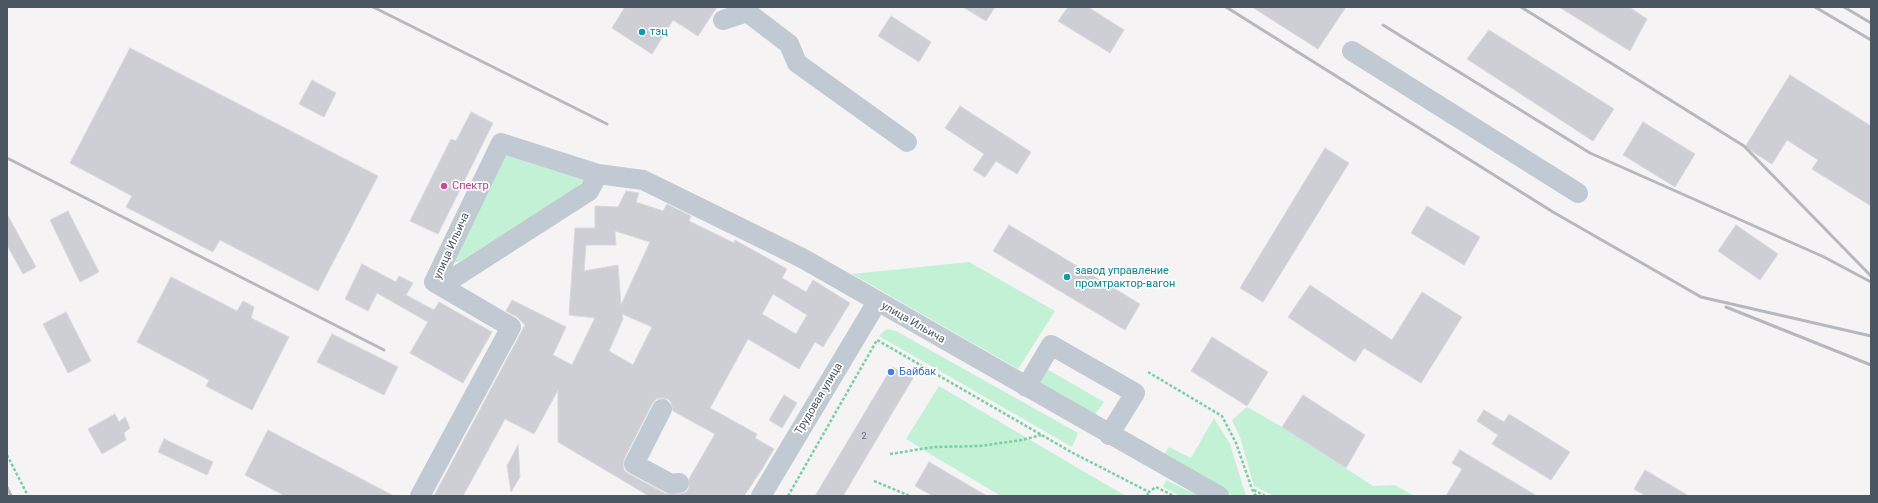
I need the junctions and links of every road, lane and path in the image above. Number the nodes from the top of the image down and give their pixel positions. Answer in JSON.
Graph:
{"nodes":[{"id":1,"x":723,"y":20,"type":"dead end"},
{"id":2,"x":1352,"y":51,"type":"dead end"},
{"id":3,"x":907,"y":142,"type":"dead end"},
{"id":4,"x":598,"y":174,"type":"junction"},
{"id":5,"x":1578,"y":193,"type":"dead end"},
{"id":6,"x":441,"y":286,"type":"junction"},
{"id":7,"x":877,"y":302,"type":"junction"},
{"id":8,"x":1148,"y":372,"type":"dead end"},
{"id":9,"x":1026,"y":387,"type":"junction"},
{"id":10,"x":662,"y":409,"type":"dead end"},
{"id":11,"x":1040,"y":435,"type":"junction"},
{"id":12,"x":1109,"y":435,"type":"junction"},
{"id":13,"x":890,"y":454,"type":"dead end"},
{"id":14,"x":7,"y":455,"type":"edge"},
{"id":15,"x":874,"y":481,"type":"dead end"},
{"id":16,"x":679,"y":483,"type":"dead end"},
{"id":17,"x":1252,"y":489,"type":"junction"},
{"id":18,"x":1149,"y":492,"type":"junction"},
{"id":19,"x":28,"y":496,"type":"edge"},
{"id":20,"x":420,"y":496,"type":"edge"},
{"id":21,"x":761,"y":496,"type":"edge"},
{"id":22,"x":788,"y":496,"type":"edge"},
{"id":23,"x":910,"y":496,"type":"edge"},
{"id":24,"x":1147,"y":496,"type":"edge"},
{"id":25,"x":1174,"y":496,"type":"edge"},
{"id":26,"x":1219,"y":496,"type":"edge"},
{"id":27,"x":1256,"y":496,"type":"edge"},
{"id":28,"x":1265,"y":496,"type":"edge"}],
"edges":[{"from":1,"to":3,"type":"street"},
{"from":2,"to":5,"type":"street"},
{"from":4,"to":6,"type":"street","name":"улица Ильича"},
{"from":4,"to":6,"type":"street","name":"улица Ильича"},
{"from":4,"to":7,"type":"street","name":"улица Ильича"},
{"from":6,"to":20,"type":"street"},
{"from":7,"to":9,"type":"street","name":"улица Ильича"},
{"from":7,"to":21,"type":"street","name":"Трудовая улица"},
{"from":8,"to":17,"type":"path"},
{"from":9,"to":12,"type":"street","name":"улица Ильича"},
{"from":9,"to":12,"type":"street"},
{"from":10,"to":16,"type":"street"},
{"from":11,"to":13,"type":"path"},
{"from":11,"to":18,"type":"path"},
{"from":11,"to":22,"type":"path"},
{"from":12,"to":26,"type":"street","name":"улица Ильича"},
{"from":14,"to":19,"type":"path"},
{"from":15,"to":23,"type":"path"},
{"from":17,"to":27,"type":"path"},
{"from":17,"to":28,"type":"path"},
{"from":18,"to":24,"type":"path"},
{"from":18,"to":25,"type":"path"}]}
